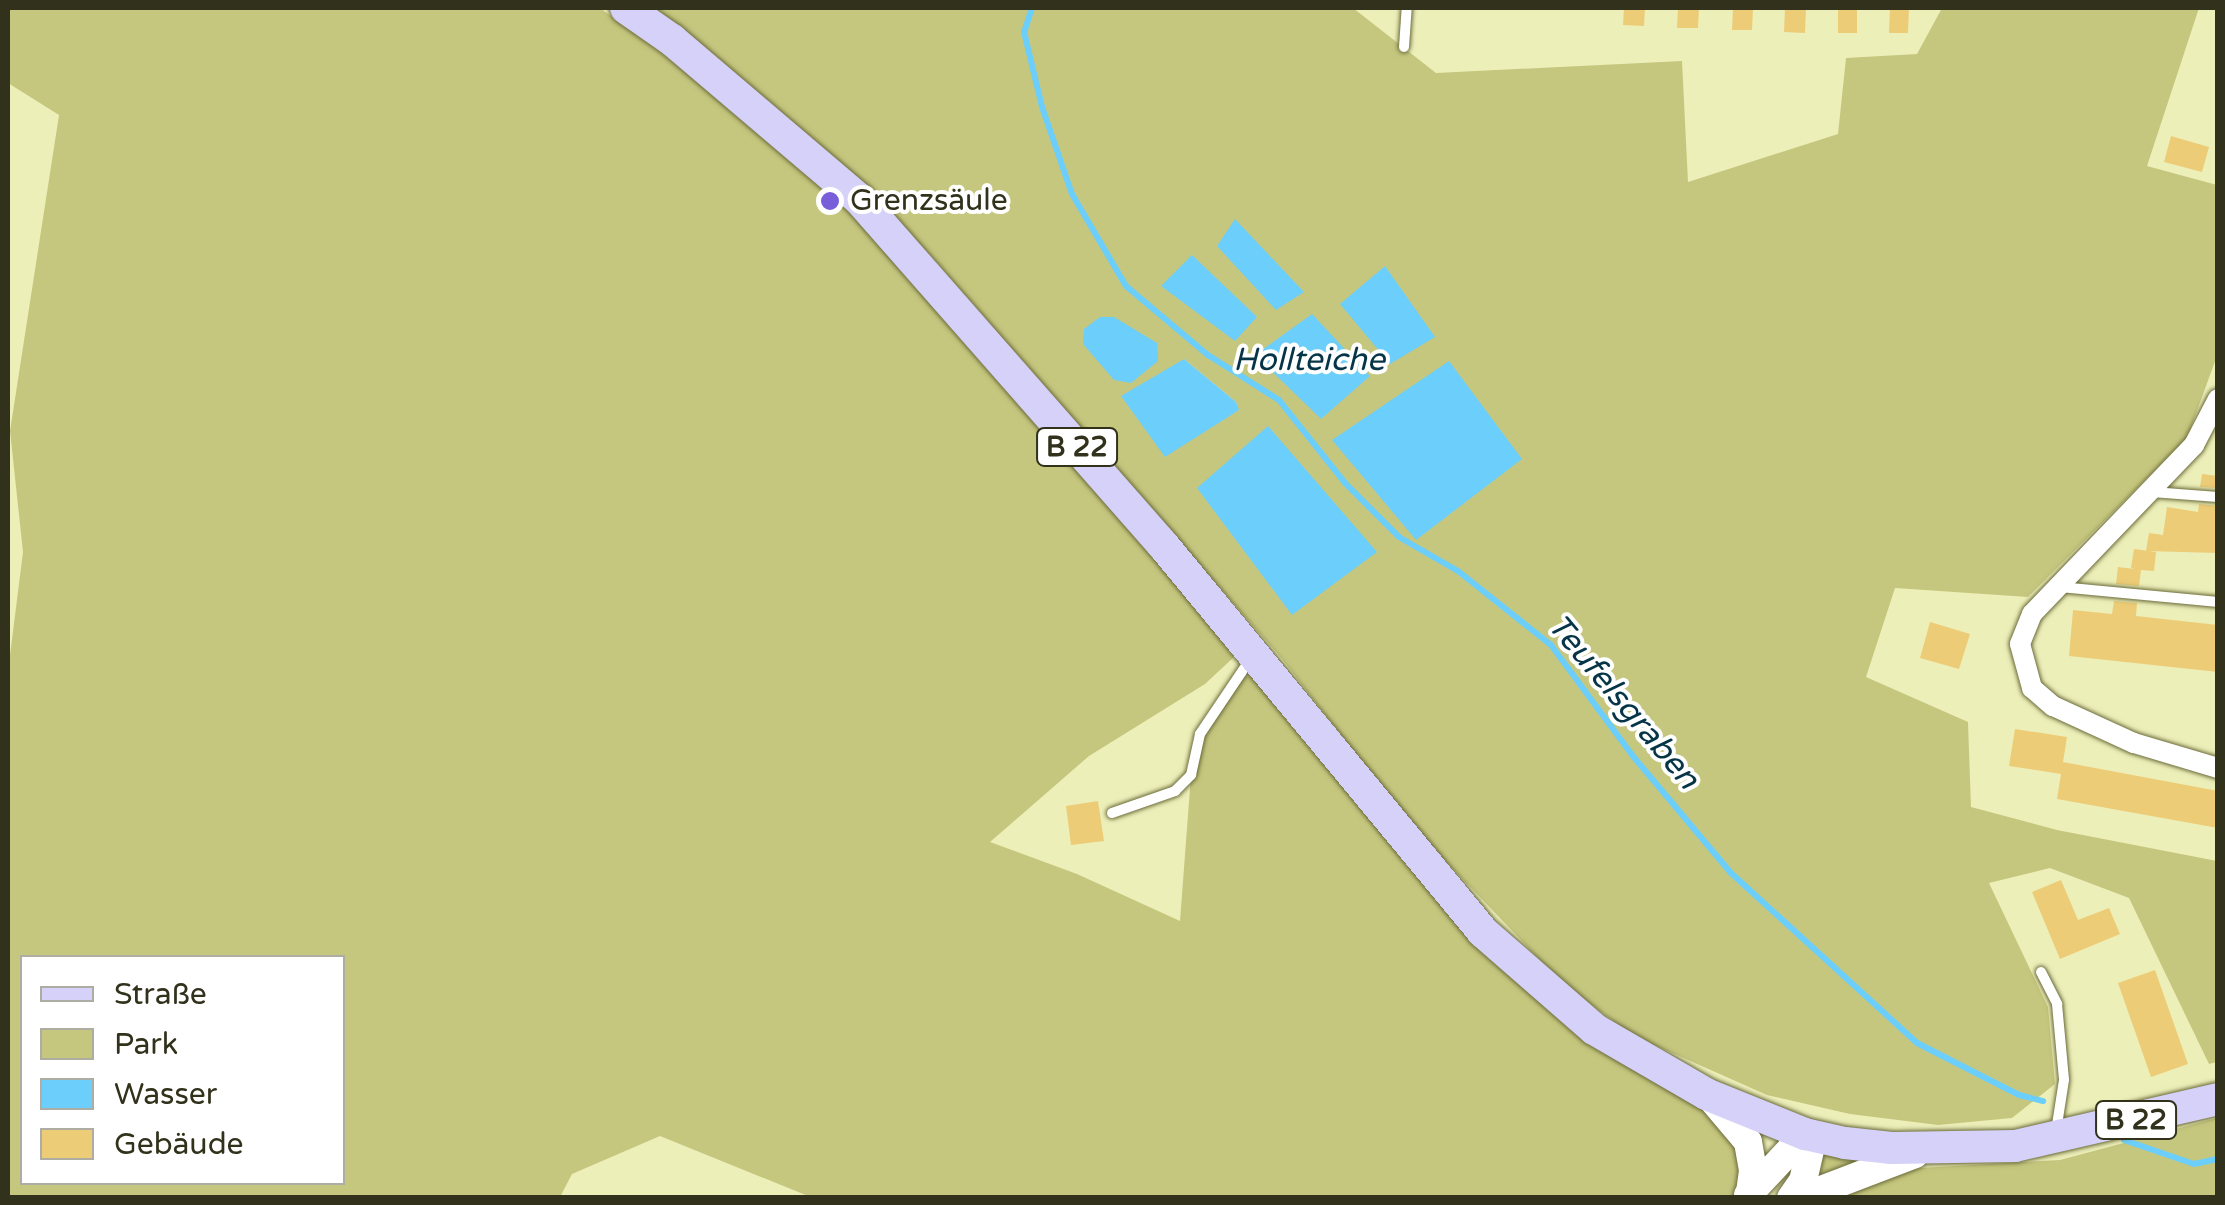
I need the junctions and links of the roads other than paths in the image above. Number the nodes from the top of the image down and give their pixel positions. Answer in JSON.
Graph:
{"nodes":[{"id":1,"x":626,"y":8,"type":"edge"},
{"id":2,"x":1407,"y":8,"type":"edge"},
{"id":3,"x":1404,"y":48,"type":"dead end"},
{"id":4,"x":2217,"y":399,"type":"edge"},
{"id":5,"x":2152,"y":492,"type":"junction"},
{"id":6,"x":2218,"y":497,"type":"edge"},
{"id":7,"x":2059,"y":586,"type":"junction"},
{"id":8,"x":2218,"y":602,"type":"edge"},
{"id":9,"x":1254,"y":654,"type":"junction"},
{"id":10,"x":2218,"y":768,"type":"edge"},
{"id":11,"x":1112,"y":813,"type":"dead end"},
{"id":12,"x":2041,"y":972,"type":"dead end"},
{"id":13,"x":1706,"y":1094,"type":"junction"},
{"id":14,"x":2218,"y":1099,"type":"edge"},
{"id":15,"x":1809,"y":1135,"type":"junction"},
{"id":16,"x":2055,"y":1138,"type":"junction"},
{"id":17,"x":1934,"y":1149,"type":"junction"},
{"id":18,"x":1748,"y":1195,"type":"edge"},
{"id":19,"x":1791,"y":1198,"type":"edge"},
{"id":20,"x":1800,"y":1198,"type":"edge"}],
"edges":[{"from":1,"to":9,"type":"main road","number":"B 22"},
{"from":2,"to":3,"type":"lane"},
{"from":4,"to":5,"type":"street"},
{"from":5,"to":6,"type":"lane"},
{"from":5,"to":7,"type":"street"},
{"from":7,"to":8,"type":"lane"},
{"from":7,"to":10,"type":"street"},
{"from":9,"to":11,"type":"lane"},
{"from":9,"to":13,"type":"main road","number":"B 22"},
{"from":12,"to":16,"type":"lane"},
{"from":13,"to":15,"type":"main road","number":"B 22"},
{"from":13,"to":18,"type":"main road"},
{"from":14,"to":16,"type":"main road","number":"B 22"},
{"from":15,"to":17,"type":"main road","number":"B 22"},
{"from":15,"to":18,"type":"main road"},
{"from":15,"to":19,"type":"main road"},
{"from":16,"to":17,"type":"main road","number":"B 22"},
{"from":17,"to":20,"type":"main road"}]}
